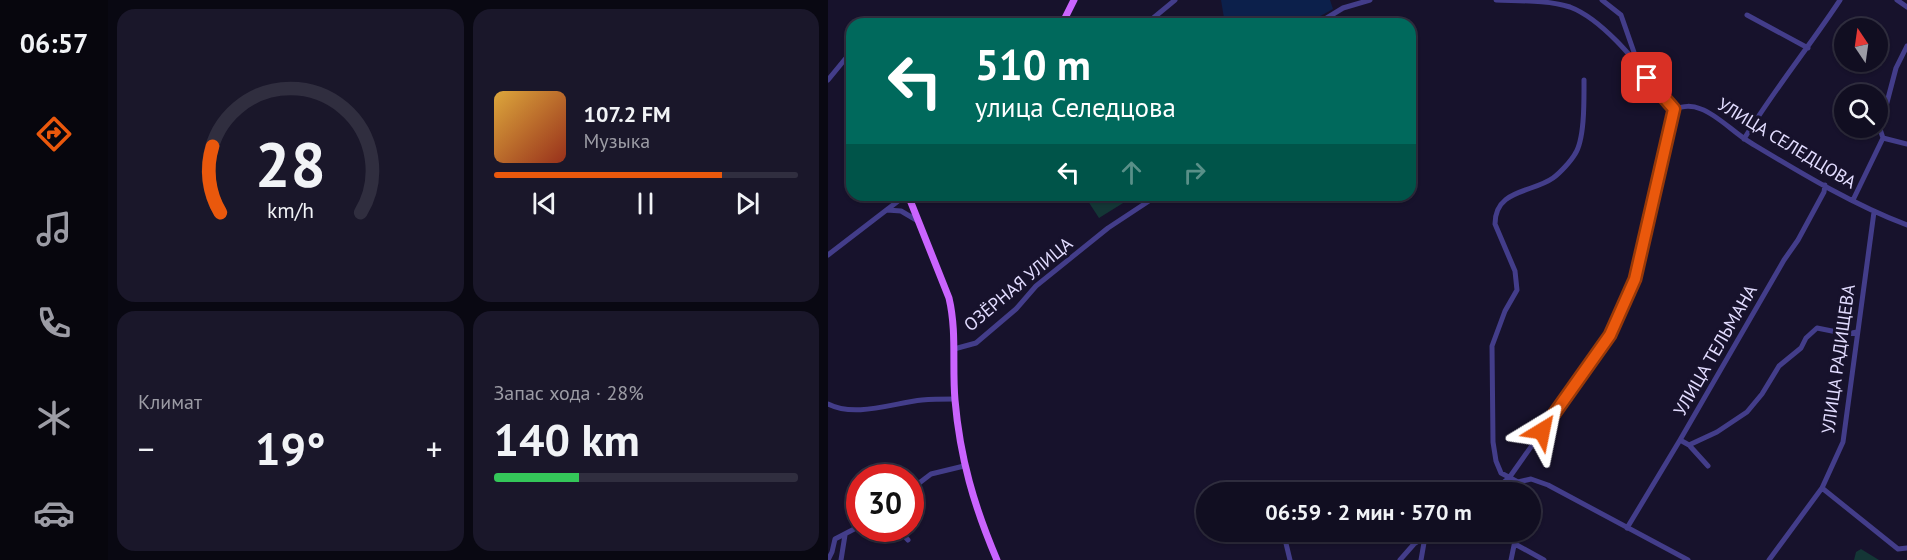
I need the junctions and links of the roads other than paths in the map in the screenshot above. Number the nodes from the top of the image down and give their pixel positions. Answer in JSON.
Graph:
{"nodes":[{"id":1,"x":1074,"y":0,"type":"edge"},
{"id":2,"x":1175,"y":0,"type":"edge"},
{"id":3,"x":1370,"y":0,"type":"edge"},
{"id":4,"x":1496,"y":0,"type":"edge"},
{"id":5,"x":1602,"y":0,"type":"edge"},
{"id":6,"x":1840,"y":0,"type":"edge"},
{"id":7,"x":1897,"y":0,"type":"edge"},
{"id":8,"x":1907,"y":7,"type":"edge"},
{"id":9,"x":1747,"y":15,"type":"dead end"},
{"id":10,"x":1065,"y":18,"type":"edge"},
{"id":11,"x":1153,"y":18,"type":"edge"},
{"id":12,"x":1327,"y":18,"type":"edge"},
{"id":13,"x":1907,"y":46,"type":"edge"},
{"id":14,"x":1808,"y":48,"type":"junction"},
{"id":15,"x":846,"y":58,"type":"edge"},
{"id":16,"x":1634,"y":62,"type":"junction"},
{"id":17,"x":828,"y":80,"type":"edge"},
{"id":18,"x":1584,"y":80,"type":"dead end"},
{"id":19,"x":1888,"y":98,"type":"edge"},
{"id":20,"x":1674,"y":109,"type":"junction"},
{"id":21,"x":1883,"y":138,"type":"joint"},
{"id":22,"x":1744,"y":139,"type":"junction"},
{"id":23,"x":1907,"y":144,"type":"edge"},
{"id":24,"x":1825,"y":185,"type":"junction"},
{"id":25,"x":1853,"y":200,"type":"junction"},
{"id":26,"x":899,"y":201,"type":"edge"},
{"id":27,"x":910,"y":201,"type":"edge"},
{"id":28,"x":1149,"y":201,"type":"edge"},
{"id":29,"x":887,"y":210,"type":"junction"},
{"id":30,"x":1874,"y":212,"type":"junction"},
{"id":31,"x":919,"y":222,"type":"junction"},
{"id":32,"x":1907,"y":225,"type":"edge"},
{"id":33,"x":828,"y":255,"type":"edge"},
{"id":34,"x":1857,"y":332,"type":"junction"},
{"id":35,"x":954,"y":349,"type":"junction"},
{"id":36,"x":955,"y":399,"type":"junction"},
{"id":37,"x":828,"y":404,"type":"edge"},
{"id":38,"x":1680,"y":440,"type":"junction"},
{"id":39,"x":1689,"y":445,"type":"junction"},
{"id":40,"x":964,"y":466,"type":"junction"},
{"id":41,"x":1708,"y":466,"type":"dead end"},
{"id":42,"x":1509,"y":478,"type":"junction"},
{"id":43,"x":924,"y":479,"type":"edge"},
{"id":44,"x":1504,"y":482,"type":"edge"},
{"id":45,"x":1518,"y":482,"type":"joint"},
{"id":46,"x":1540,"y":482,"type":"edge"},
{"id":47,"x":1541,"y":483,"type":"edge"},
{"id":48,"x":1822,"y":488,"type":"junction"},
{"id":49,"x":1627,"y":528,"type":"junction"},
{"id":50,"x":845,"y":535,"type":"joint"},
{"id":51,"x":1286,"y":542,"type":"edge"},
{"id":52,"x":1417,"y":542,"type":"edge"},
{"id":53,"x":1425,"y":542,"type":"edge"},
{"id":54,"x":1515,"y":544,"type":"joint"},
{"id":55,"x":1907,"y":548,"type":"edge"},
{"id":56,"x":828,"y":560,"type":"edge"},
{"id":57,"x":841,"y":560,"type":"edge"},
{"id":58,"x":997,"y":560,"type":"edge"},
{"id":59,"x":1290,"y":560,"type":"edge"},
{"id":60,"x":1400,"y":560,"type":"edge"},
{"id":61,"x":1420,"y":560,"type":"edge"},
{"id":62,"x":1511,"y":560,"type":"edge"},
{"id":63,"x":1544,"y":560,"type":"edge"},
{"id":64,"x":1688,"y":560,"type":"edge"},
{"id":65,"x":1769,"y":560,"type":"edge"}],
"edges":[{"from":1,"to":10,"type":"main road"},
{"from":2,"to":11,"type":"street"},
{"from":3,"to":12,"type":"street"},
{"from":4,"to":16,"type":"street"},
{"from":5,"to":16,"type":"street"},
{"from":6,"to":14,"type":"street"},
{"from":7,"to":8,"type":"street"},
{"from":9,"to":14,"type":"street"},
{"from":13,"to":19,"type":"street"},
{"from":14,"to":22,"type":"street"},
{"from":15,"to":17,"type":"street"},
{"from":16,"to":20,"type":"street"},
{"from":18,"to":42,"type":"street"},
{"from":20,"to":22,"type":"street","name":"УЛИЦА СЕЛЕДЦОВА"},
{"from":20,"to":42,"type":"street"},
{"from":21,"to":23,"type":"street"},
{"from":21,"to":25,"type":"street"},
{"from":22,"to":24,"type":"street","name":"УЛИЦА СЕЛЕДЦОВА"},
{"from":24,"to":25,"type":"street","name":"УЛИЦА СЕЛЕДЦОВА"},
{"from":24,"to":38,"type":"street","name":"УЛИЦА ТЕЛЬМАНА"},
{"from":25,"to":30,"type":"street","name":"УЛИЦА СЕЛЕДЦОВА"},
{"from":26,"to":29,"type":"street"},
{"from":27,"to":31,"type":"main road"},
{"from":28,"to":35,"type":"street","name":"ОЗЁРНАЯ УЛИЦА"},
{"from":29,"to":31,"type":"street"},
{"from":29,"to":33,"type":"street"},
{"from":30,"to":32,"type":"street","name":"УЛИЦА СЕЛЕДЦОВА"},
{"from":30,"to":34,"type":"street","name":"УЛИЦА РАДИЩЕВА"},
{"from":31,"to":35,"type":"main road"},
{"from":34,"to":39,"type":"street"},
{"from":34,"to":48,"type":"street","name":"УЛИЦА РАДИЩЕВА"},
{"from":35,"to":36,"type":"main road"},
{"from":36,"to":37,"type":"street"},
{"from":36,"to":40,"type":"main road"},
{"from":38,"to":39,"type":"street"},
{"from":38,"to":49,"type":"street","name":"УЛИЦА ТЕЛЬМАНА"},
{"from":39,"to":41,"type":"street"},
{"from":40,"to":43,"type":"street"},
{"from":40,"to":58,"type":"main road"},
{"from":42,"to":44,"type":"street"},
{"from":42,"to":45,"type":"street"},
{"from":45,"to":46,"type":"street"},
{"from":47,"to":49,"type":"street"},
{"from":48,"to":55,"type":"street"},
{"from":48,"to":65,"type":"street","name":"УЛИЦА РАДИЩЕВА"},
{"from":49,"to":64,"type":"street"},
{"from":50,"to":56,"type":"street"},
{"from":50,"to":57,"type":"street"},
{"from":51,"to":59,"type":"street"},
{"from":52,"to":60,"type":"street"},
{"from":53,"to":61,"type":"street"},
{"from":54,"to":62,"type":"street"},
{"from":54,"to":63,"type":"street"}]}
